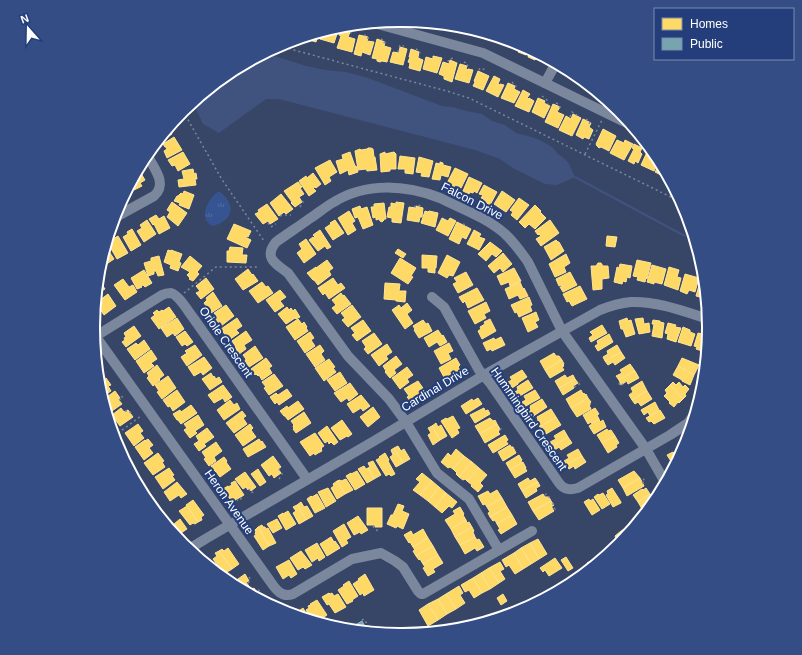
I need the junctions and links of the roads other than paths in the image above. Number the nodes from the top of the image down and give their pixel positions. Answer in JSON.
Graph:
{"nodes":[{"id":1,"x":390,"y":28,"type":"edge"},
{"id":2,"x":553,"y":68,"type":"edge"},
{"id":3,"x":545,"y":83,"type":"junction"},
{"id":4,"x":616,"y":118,"type":"edge"},
{"id":5,"x":150,"y":162,"type":"edge"},
{"id":6,"x":123,"y":213,"type":"edge"},
{"id":7,"x":432,"y":297,"type":"dead end"},
{"id":8,"x":701,"y":317,"type":"edge"},
{"id":9,"x":562,"y":331,"type":"junction"},
{"id":10,"x":100,"y":332,"type":"edge"},
{"id":11,"x":101,"y":343,"type":"edge"},
{"id":12,"x":484,"y":376,"type":"junction"},
{"id":13,"x":406,"y":422,"type":"junction"},
{"id":14,"x":686,"y":424,"type":"edge"},
{"id":15,"x":646,"y":449,"type":"junction"},
{"id":16,"x":662,"y":476,"type":"edge"},
{"id":17,"x":307,"y":479,"type":"junction"},
{"id":18,"x":229,"y":525,"type":"junction"},
{"id":19,"x":532,"y":531,"type":"dead end"},
{"id":20,"x":195,"y":545,"type":"edge"},
{"id":21,"x":499,"y":550,"type":"junction"}],
"edges":[{"from":1,"to":3,"type":"street"},
{"from":2,"to":3,"type":"street"},
{"from":3,"to":4,"type":"street"},
{"from":5,"to":6,"type":"street"},
{"from":7,"to":12,"type":"street","name":"Hummingbird Crescent"},
{"from":8,"to":9,"type":"street","name":"Cardinal Drive"},
{"from":9,"to":12,"type":"street","name":"Cardinal Drive"},
{"from":9,"to":13,"type":"street","name":"Falcon Drive"},
{"from":9,"to":15,"type":"street","name":"Falcon Drive"},
{"from":10,"to":17,"type":"street","name":"Oriole Crescent"},
{"from":11,"to":18,"type":"street","name":"Heron Avenue"},
{"from":12,"to":13,"type":"street","name":"Cardinal Drive"},
{"from":12,"to":15,"type":"street","name":"Hummingbird Crescent"},
{"from":13,"to":17,"type":"street","name":"Cardinal Drive"},
{"from":13,"to":21,"type":"street","name":"Falcon Drive"},
{"from":14,"to":15,"type":"street","name":"Hummingbird Crescent"},
{"from":15,"to":16,"type":"street","name":"Falcon Drive"},
{"from":17,"to":18,"type":"street","name":"Cardinal Drive"},
{"from":18,"to":20,"type":"street","name":"Cardinal Drive"},
{"from":18,"to":21,"type":"street","name":"Heron Avenue"},
{"from":19,"to":21,"type":"street"}]}
